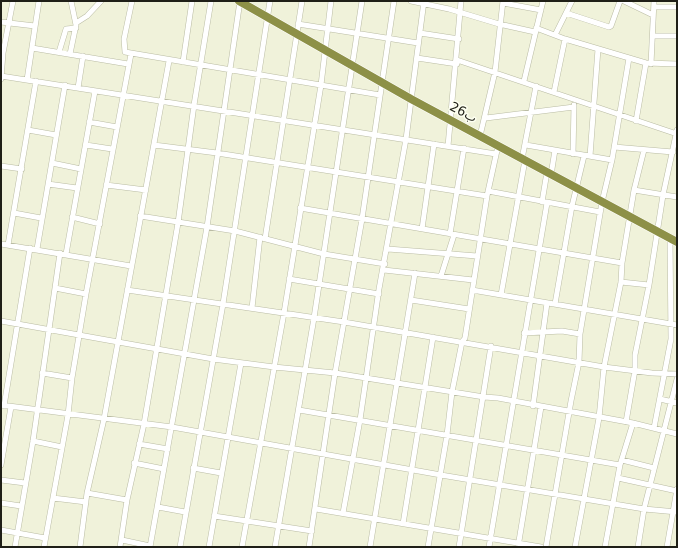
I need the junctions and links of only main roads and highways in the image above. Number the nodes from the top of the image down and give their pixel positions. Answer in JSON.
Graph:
{"nodes":[{"id":1,"x":240,"y":1,"type":"edge"},
{"id":2,"x":674,"y":241,"type":"edge"}],
"edges":[{"from":1,"to":2,"type":"highway","name":"26ب"}]}
